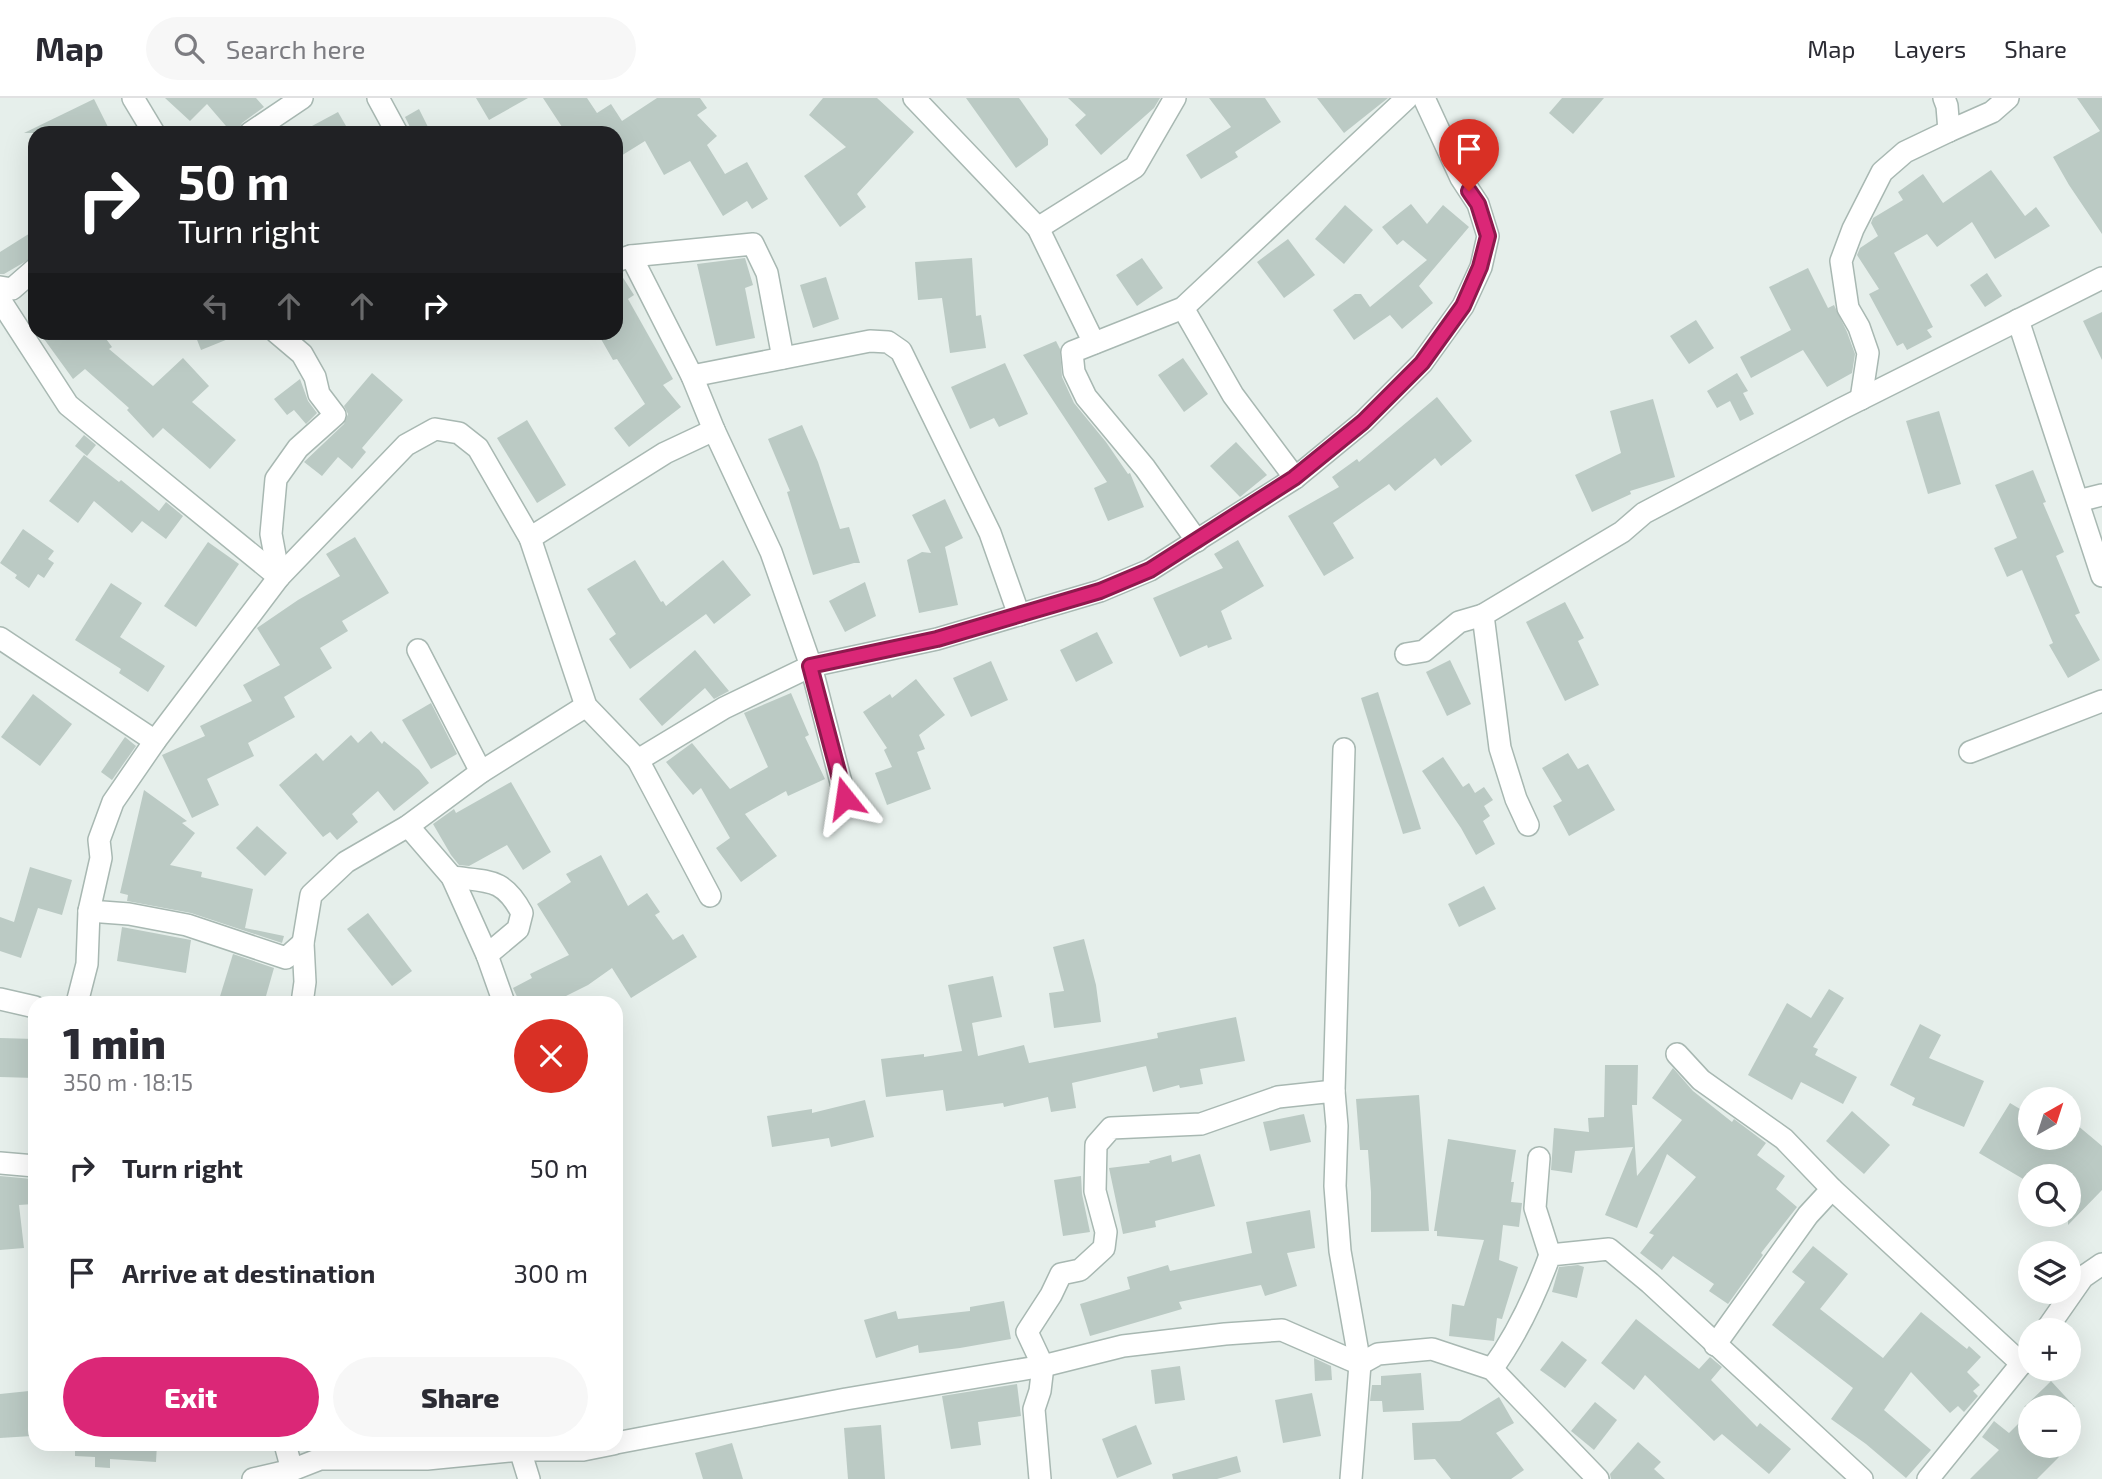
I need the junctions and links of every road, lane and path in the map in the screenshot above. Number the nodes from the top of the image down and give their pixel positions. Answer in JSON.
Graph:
{"nodes":[{"id":1,"x":132,"y":98,"type":"edge"},
{"id":2,"x":302,"y":98,"type":"edge"},
{"id":3,"x":378,"y":98,"type":"edge"},
{"id":4,"x":914,"y":98,"type":"edge"},
{"id":5,"x":1175,"y":98,"type":"edge"},
{"id":6,"x":1407,"y":98,"type":"edge"},
{"id":7,"x":1424,"y":98,"type":"edge"},
{"id":8,"x":1944,"y":98,"type":"edge"},
{"id":9,"x":2008,"y":98,"type":"edge"},
{"id":10,"x":150,"y":126,"type":"edge"},
{"id":11,"x":260,"y":126,"type":"edge"},
{"id":12,"x":393,"y":126,"type":"edge"},
{"id":13,"x":1949,"y":131,"type":"junction"},
{"id":14,"x":1038,"y":228,"type":"junction"},
{"id":15,"x":624,"y":258,"type":"edge"},
{"id":16,"x":28,"y":275,"type":"edge"},
{"id":17,"x":2102,"y":278,"type":"edge"},
{"id":18,"x":0,"y":287,"type":"edge"},
{"id":19,"x":0,"y":300,"type":"edge"},
{"id":20,"x":1183,"y":307,"type":"junction"},
{"id":21,"x":2018,"y":320,"type":"junction"},
{"id":22,"x":285,"y":340,"type":"edge"},
{"id":23,"x":1094,"y":343,"type":"junction"},
{"id":24,"x":783,"y":358,"type":"junction"},
{"id":25,"x":692,"y":376,"type":"junction"},
{"id":26,"x":1861,"y":399,"type":"junction"},
{"id":27,"x":714,"y":430,"type":"junction"},
{"id":28,"x":1294,"y":478,"type":"junction"},
{"id":29,"x":2102,"y":495,"type":"edge"},
{"id":30,"x":2078,"y":501,"type":"junction"},
{"id":31,"x":530,"y":538,"type":"junction"},
{"id":32,"x":1197,"y":541,"type":"junction"},
{"id":33,"x":2102,"y":576,"type":"edge"},
{"id":34,"x":279,"y":577,"type":"junction"},
{"id":35,"x":1019,"y":615,"type":"junction"},
{"id":36,"x":1483,"y":615,"type":"junction"},
{"id":37,"x":0,"y":638,"type":"edge"},
{"id":38,"x":418,"y":650,"type":"dead end"},
{"id":39,"x":1406,"y":654,"type":"dead end"},
{"id":40,"x":810,"y":666,"type":"junction"},
{"id":41,"x":2102,"y":701,"type":"edge"},
{"id":42,"x":586,"y":706,"type":"junction"},
{"id":43,"x":155,"y":741,"type":"junction"},
{"id":44,"x":1344,"y":750,"type":"dead end"},
{"id":45,"x":1970,"y":752,"type":"dead end"},
{"id":46,"x":638,"y":760,"type":"junction"},
{"id":47,"x":481,"y":772,"type":"junction"},
{"id":48,"x":845,"y":798,"type":"dead end"},
{"id":49,"x":1528,"y":825,"type":"dead end"},
{"id":50,"x":408,"y":826,"type":"junction"},
{"id":51,"x":452,"y":877,"type":"junction"},
{"id":52,"x":710,"y":896,"type":"dead end"},
{"id":53,"x":89,"y":911,"type":"junction"},
{"id":54,"x":303,"y":943,"type":"junction"},
{"id":55,"x":486,"y":955,"type":"junction"},
{"id":56,"x":80,"y":996,"type":"edge"},
{"id":57,"x":303,"y":996,"type":"edge"},
{"id":58,"x":501,"y":996,"type":"edge"},
{"id":59,"x":0,"y":999,"type":"edge"},
{"id":60,"x":28,"y":1005,"type":"edge"},
{"id":61,"x":1676,"y":1054,"type":"dead end"},
{"id":62,"x":1334,"y":1091,"type":"junction"},
{"id":63,"x":1539,"y":1158,"type":"dead end"},
{"id":64,"x":0,"y":1163,"type":"edge"},
{"id":65,"x":28,"y":1165,"type":"edge"},
{"id":66,"x":1832,"y":1189,"type":"junction"},
{"id":67,"x":1550,"y":1255,"type":"junction"},
{"id":68,"x":2102,"y":1264,"type":"edge"},
{"id":69,"x":2054,"y":1318,"type":"edge"},
{"id":70,"x":1715,"y":1345,"type":"junction"},
{"id":71,"x":2018,"y":1352,"type":"edge"},
{"id":72,"x":1360,"y":1364,"type":"junction"},
{"id":73,"x":1043,"y":1366,"type":"junction"},
{"id":74,"x":1492,"y":1369,"type":"junction"},
{"id":75,"x":2018,"y":1369,"type":"edge"},
{"id":76,"x":623,"y":1441,"type":"edge"},
{"id":77,"x":287,"y":1451,"type":"edge"},
{"id":78,"x":515,"y":1451,"type":"edge"},
{"id":79,"x":520,"y":1451,"type":"edge"},
{"id":80,"x":428,"y":1469,"type":"edge"},
{"id":81,"x":292,"y":1470,"type":"junction"},
{"id":82,"x":253,"y":1479,"type":"edge"},
{"id":83,"x":529,"y":1479,"type":"edge"},
{"id":84,"x":1040,"y":1479,"type":"edge"},
{"id":85,"x":1351,"y":1479,"type":"edge"},
{"id":86,"x":1598,"y":1479,"type":"edge"},
{"id":87,"x":1862,"y":1479,"type":"edge"},
{"id":88,"x":1928,"y":1479,"type":"edge"}],
"edges":[{"from":1,"to":10,"type":"street"},
{"from":2,"to":11,"type":"street"},
{"from":3,"to":12,"type":"street"},
{"from":4,"to":14,"type":"street"},
{"from":5,"to":14,"type":"street"},
{"from":6,"to":20,"type":"street"},
{"from":7,"to":28,"type":"street"},
{"from":8,"to":13,"type":"street"},
{"from":9,"to":13,"type":"street"},
{"from":13,"to":26,"type":"street"},
{"from":14,"to":23,"type":"street"},
{"from":15,"to":24,"type":"street"},
{"from":15,"to":25,"type":"street"},
{"from":16,"to":18,"type":"street"},
{"from":17,"to":21,"type":"street"},
{"from":19,"to":34,"type":"street"},
{"from":20,"to":23,"type":"street"},
{"from":20,"to":28,"type":"street"},
{"from":21,"to":26,"type":"street"},
{"from":21,"to":30,"type":"street"},
{"from":22,"to":34,"type":"street"},
{"from":23,"to":32,"type":"street"},
{"from":24,"to":25,"type":"street"},
{"from":24,"to":35,"type":"street"},
{"from":25,"to":27,"type":"street"},
{"from":26,"to":36,"type":"street"},
{"from":27,"to":31,"type":"street"},
{"from":27,"to":40,"type":"street"},
{"from":28,"to":32,"type":"street"},
{"from":29,"to":30,"type":"street"},
{"from":30,"to":33,"type":"street"},
{"from":31,"to":34,"type":"street"},
{"from":31,"to":42,"type":"street"},
{"from":32,"to":35,"type":"street"},
{"from":34,"to":43,"type":"street"},
{"from":35,"to":40,"type":"street"},
{"from":36,"to":39,"type":"street"},
{"from":36,"to":49,"type":"street"},
{"from":37,"to":43,"type":"street"},
{"from":38,"to":47,"type":"street"},
{"from":40,"to":46,"type":"street"},
{"from":40,"to":48,"type":"street"},
{"from":41,"to":45,"type":"street"},
{"from":42,"to":46,"type":"street"},
{"from":42,"to":47,"type":"street"},
{"from":43,"to":53,"type":"street"},
{"from":44,"to":62,"type":"street"},
{"from":46,"to":52,"type":"street"},
{"from":47,"to":50,"type":"street"},
{"from":50,"to":51,"type":"street"},
{"from":50,"to":54,"type":"street"},
{"from":51,"to":55,"type":"street"},
{"from":51,"to":55,"type":"street"},
{"from":53,"to":54,"type":"street"},
{"from":53,"to":56,"type":"street"},
{"from":54,"to":57,"type":"street"},
{"from":55,"to":58,"type":"street"},
{"from":59,"to":60,"type":"street"},
{"from":61,"to":66,"type":"street"},
{"from":62,"to":72,"type":"street"},
{"from":62,"to":73,"type":"street"},
{"from":63,"to":67,"type":"street"},
{"from":64,"to":65,"type":"street"},
{"from":66,"to":70,"type":"street"},
{"from":66,"to":71,"type":"street"},
{"from":67,"to":70,"type":"street"},
{"from":67,"to":74,"type":"street"},
{"from":68,"to":69,"type":"street"},
{"from":70,"to":87,"type":"street"},
{"from":72,"to":73,"type":"street"},
{"from":72,"to":74,"type":"street"},
{"from":72,"to":85,"type":"street"},
{"from":73,"to":76,"type":"street"},
{"from":73,"to":84,"type":"street"},
{"from":74,"to":86,"type":"street"},
{"from":75,"to":88,"type":"street"},
{"from":77,"to":81,"type":"street"},
{"from":78,"to":80,"type":"street"},
{"from":79,"to":83,"type":"street"},
{"from":80,"to":81,"type":"street"},
{"from":81,"to":82,"type":"street"}]}
